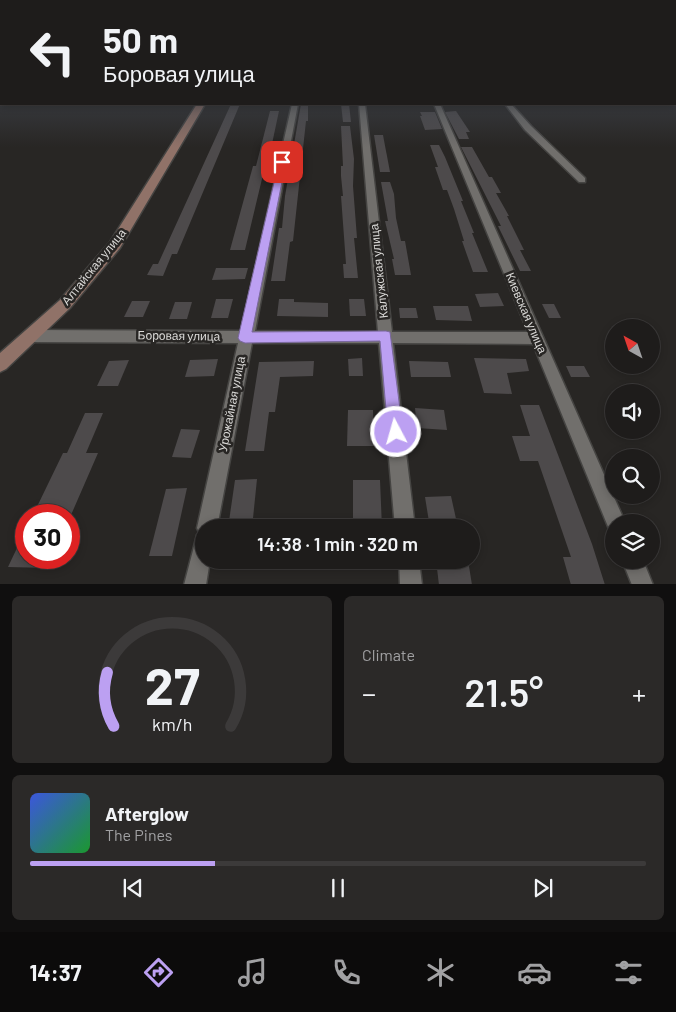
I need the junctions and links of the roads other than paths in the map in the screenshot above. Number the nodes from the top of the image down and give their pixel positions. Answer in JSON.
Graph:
{"nodes":[{"id":1,"x":200,"y":105,"type":"edge"},
{"id":2,"x":295,"y":105,"type":"edge"},
{"id":3,"x":362,"y":105,"type":"edge"},
{"id":4,"x":437,"y":105,"type":"edge"},
{"id":5,"x":509,"y":105,"type":"edge"},
{"id":6,"x":582,"y":180,"type":"dead end"},
{"id":7,"x":33,"y":336,"type":"junction"},
{"id":8,"x":386,"y":336,"type":"junction"},
{"id":9,"x":245,"y":338,"type":"junction"},
{"id":10,"x":536,"y":338,"type":"junction"},
{"id":11,"x":0,"y":352,"type":"edge"},
{"id":12,"x":0,"y":364,"type":"edge"},
{"id":13,"x":613,"y":514,"type":"edge"},
{"id":14,"x":209,"y":519,"type":"edge"},
{"id":15,"x":404,"y":519,"type":"edge"},
{"id":16,"x":198,"y":569,"type":"edge"},
{"id":17,"x":410,"y":569,"type":"edge"},
{"id":18,"x":636,"y":569,"type":"edge"},
{"id":19,"x":195,"y":584,"type":"edge"},
{"id":20,"x":411,"y":584,"type":"edge"},
{"id":21,"x":643,"y":584,"type":"edge"}],
"edges":[{"from":1,"to":7,"type":"main road","name":"Алтайская улица"},
{"from":2,"to":9,"type":"street","name":"Урожайная улица"},
{"from":3,"to":8,"type":"street","name":"Калужская улица"},
{"from":4,"to":10,"type":"street","name":"Киевская улица"},
{"from":5,"to":6,"type":"street"},
{"from":7,"to":9,"type":"street","name":"Боровая улица"},
{"from":7,"to":11,"type":"main road"},
{"from":7,"to":12,"type":"main road","name":"Алтайская улица"},
{"from":8,"to":9,"type":"street","name":"Боровая улица"},
{"from":8,"to":10,"type":"street","name":"Боровая улица"},
{"from":8,"to":15,"type":"street","name":"Калужская улица"},
{"from":9,"to":14,"type":"street","name":"Урожайная улица"},
{"from":10,"to":13,"type":"street","name":"Киевская улица"},
{"from":16,"to":19,"type":"street"},
{"from":17,"to":20,"type":"street"},
{"from":18,"to":21,"type":"street"}]}
